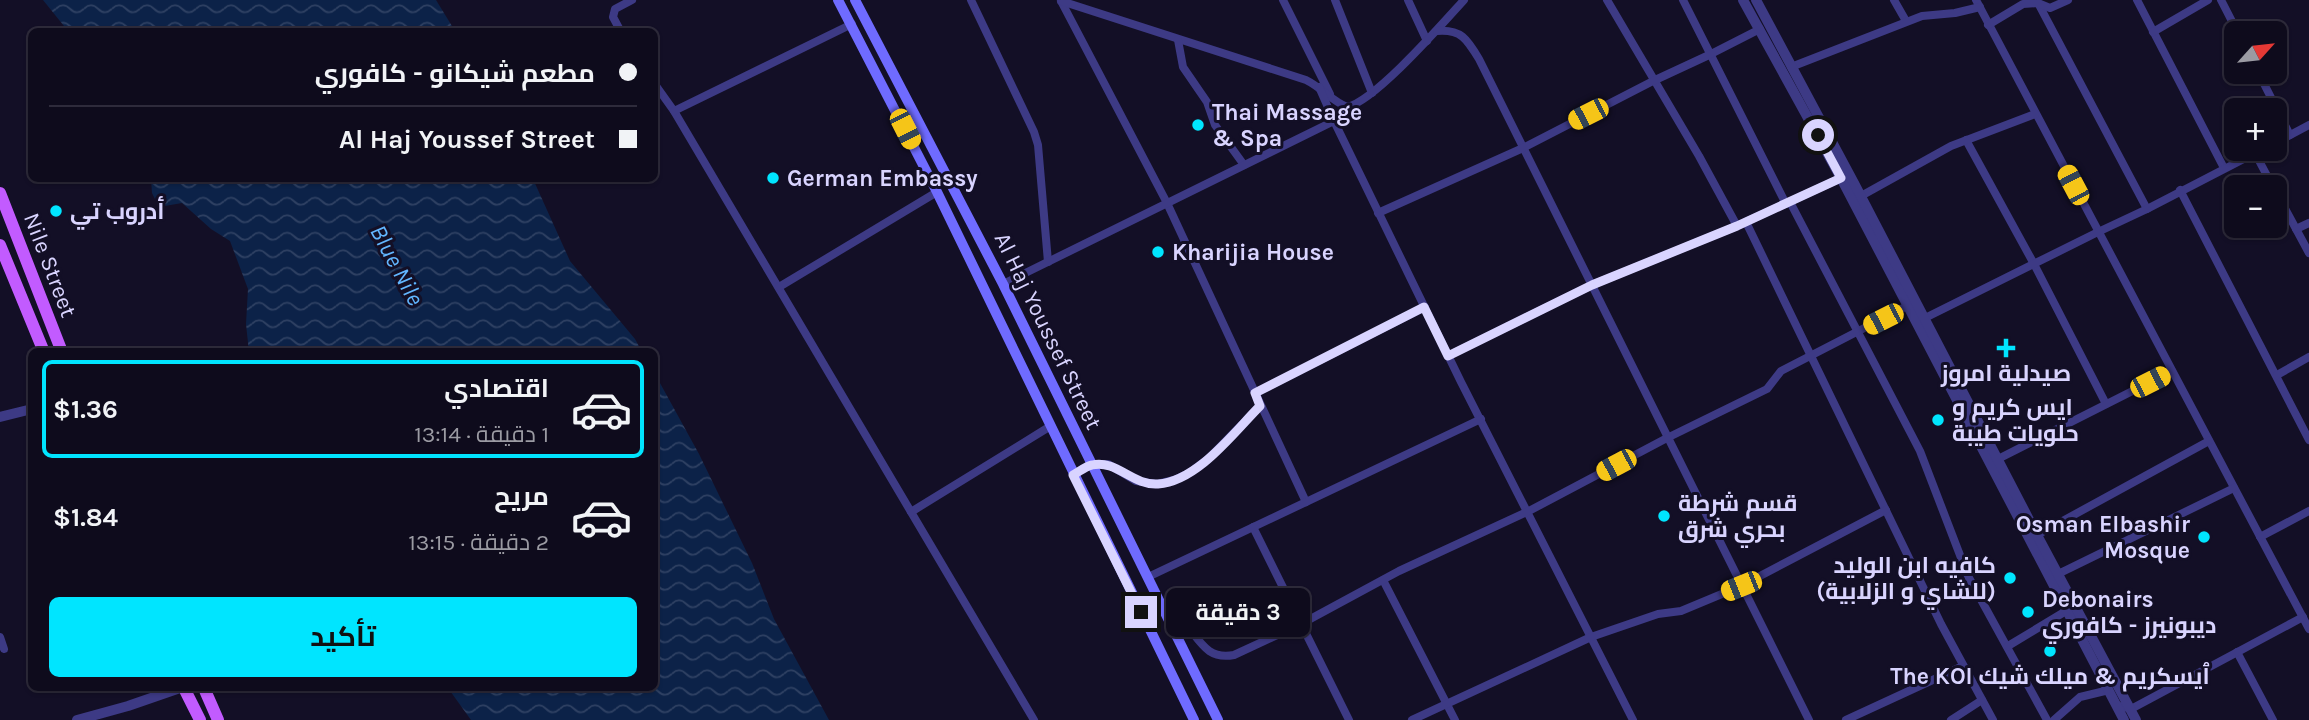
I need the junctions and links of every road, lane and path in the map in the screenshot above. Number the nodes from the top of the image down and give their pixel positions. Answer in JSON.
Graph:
{"nodes":[{"id":1,"x":632,"y":0,"type":"edge"},
{"id":2,"x":838,"y":0,"type":"edge"},
{"id":3,"x":855,"y":0,"type":"edge"},
{"id":4,"x":971,"y":0,"type":"edge"},
{"id":5,"x":1283,"y":0,"type":"edge"},
{"id":6,"x":1335,"y":0,"type":"edge"},
{"id":7,"x":1408,"y":0,"type":"edge"},
{"id":8,"x":1464,"y":0,"type":"edge"},
{"id":9,"x":1607,"y":0,"type":"edge"},
{"id":10,"x":1683,"y":0,"type":"edge"},
{"id":11,"x":1743,"y":0,"type":"edge"},
{"id":12,"x":1756,"y":0,"type":"edge"},
{"id":13,"x":1894,"y":0,"type":"edge"},
{"id":14,"x":2068,"y":0,"type":"edge"},
{"id":15,"x":2137,"y":0,"type":"edge"},
{"id":16,"x":2208,"y":0,"type":"edge"},
{"id":17,"x":2221,"y":0,"type":"edge"},
{"id":18,"x":1060,"y":1,"type":"edge"},
{"id":19,"x":2038,"y":3,"type":"junction"},
{"id":20,"x":1978,"y":4,"type":"edge"},
{"id":21,"x":2232,"y":21,"type":"edge"},
{"id":22,"x":1906,"y":22,"type":"junction"},
{"id":23,"x":852,"y":24,"type":"junction"},
{"id":24,"x":1988,"y":24,"type":"junction"},
{"id":25,"x":619,"y":28,"type":"edge"},
{"id":26,"x":1760,"y":29,"type":"junction"},
{"id":27,"x":1437,"y":31,"type":"junction"},
{"id":28,"x":2153,"y":32,"type":"junction"},
{"id":29,"x":1178,"y":40,"type":"junction"},
{"id":30,"x":1427,"y":41,"type":"junction"},
{"id":31,"x":1709,"y":55,"type":"junction"},
{"id":32,"x":1791,"y":67,"type":"junction"},
{"id":33,"x":1653,"y":80,"type":"junction"},
{"id":34,"x":2264,"y":84,"type":"edge"},
{"id":35,"x":1319,"y":87,"type":"junction"},
{"id":36,"x":658,"y":89,"type":"edge"},
{"id":37,"x":1372,"y":93,"type":"junction"},
{"id":38,"x":1333,"y":100,"type":"junction"},
{"id":39,"x":1347,"y":107,"type":"junction"},
{"id":40,"x":674,"y":111,"type":"junction"},
{"id":41,"x":2035,"y":114,"type":"junction"},
{"id":42,"x":1334,"y":121,"type":"junction"},
{"id":43,"x":2309,"y":125,"type":"edge"},
{"id":44,"x":2290,"y":135,"type":"junction"},
{"id":45,"x":2287,"y":137,"type":"edge"},
{"id":46,"x":1966,"y":140,"type":"junction"},
{"id":47,"x":1522,"y":148,"type":"junction"},
{"id":48,"x":2238,"y":161,"type":"edge"},
{"id":49,"x":1244,"y":165,"type":"junction"},
{"id":50,"x":2224,"y":168,"type":"junction"},
{"id":51,"x":1841,"y":178,"type":"junction"},
{"id":52,"x":2180,"y":190,"type":"junction"},
{"id":53,"x":937,"y":192,"type":"junction"},
{"id":54,"x":0,"y":193,"type":"edge"},
{"id":55,"x":1861,"y":197,"type":"junction"},
{"id":56,"x":1167,"y":203,"type":"junction"},
{"id":57,"x":1788,"y":203,"type":"junction"},
{"id":58,"x":2147,"y":209,"type":"junction"},
{"id":59,"x":1378,"y":213,"type":"junction"},
{"id":60,"x":2287,"y":213,"type":"edge"},
{"id":61,"x":1746,"y":222,"type":"junction"},
{"id":62,"x":2309,"y":223,"type":"edge"},
{"id":63,"x":1737,"y":226,"type":"junction"},
{"id":64,"x":2296,"y":229,"type":"junction"},
{"id":65,"x":2098,"y":232,"type":"junction"},
{"id":66,"x":0,"y":245,"type":"edge"},
{"id":67,"x":2309,"y":253,"type":"edge"},
{"id":68,"x":1048,"y":262,"type":"junction"},
{"id":69,"x":2034,"y":264,"type":"junction"},
{"id":70,"x":1003,"y":284,"type":"junction"},
{"id":71,"x":1592,"y":285,"type":"junction"},
{"id":72,"x":779,"y":287,"type":"junction"},
{"id":73,"x":1907,"y":306,"type":"junction"},
{"id":74,"x":1424,"y":307,"type":"junction"},
{"id":75,"x":1921,"y":321,"type":"junction"},
{"id":76,"x":1858,"y":331,"type":"junction"},
{"id":77,"x":42,"y":348,"type":"edge"},
{"id":78,"x":60,"y":348,"type":"edge"},
{"id":79,"x":1448,"y":356,"type":"junction"},
{"id":80,"x":1811,"y":356,"type":"junction"},
{"id":81,"x":2309,"y":357,"type":"edge"},
{"id":82,"x":2172,"y":371,"type":"junction"},
{"id":83,"x":2277,"y":374,"type":"junction"},
{"id":84,"x":1255,"y":393,"type":"junction"},
{"id":85,"x":2106,"y":404,"type":"junction"},
{"id":86,"x":1260,"y":406,"type":"junction"},
{"id":87,"x":28,"y":410,"type":"edge"},
{"id":88,"x":0,"y":417,"type":"edge"},
{"id":89,"x":1481,"y":419,"type":"junction"},
{"id":90,"x":1049,"y":426,"type":"junction"},
{"id":91,"x":1667,"y":438,"type":"junction"},
{"id":92,"x":2209,"y":440,"type":"junction"},
{"id":93,"x":2309,"y":440,"type":"edge"},
{"id":94,"x":1998,"y":459,"type":"junction"},
{"id":95,"x":1091,"y":465,"type":"junction"},
{"id":96,"x":1073,"y":475,"type":"junction"},
{"id":97,"x":2234,"y":488,"type":"junction"},
{"id":98,"x":1306,"y":502,"type":"junction"},
{"id":99,"x":1886,"y":510,"type":"junction"},
{"id":100,"x":911,"y":512,"type":"junction"},
{"id":101,"x":1527,"y":512,"type":"junction"},
{"id":102,"x":2309,"y":512,"type":"edge"},
{"id":103,"x":1253,"y":527,"type":"junction"},
{"id":104,"x":2037,"y":535,"type":"junction"},
{"id":105,"x":2260,"y":537,"type":"junction"},
{"id":106,"x":2044,"y":569,"type":"junction"},
{"id":107,"x":2058,"y":574,"type":"junction"},
{"id":108,"x":1148,"y":577,"type":"junction"},
{"id":109,"x":1383,"y":580,"type":"junction"},
{"id":110,"x":1741,"y":586,"type":"junction"},
{"id":111,"x":2066,"y":611,"type":"junction"},
{"id":112,"x":2303,"y":617,"type":"junction"},
{"id":113,"x":1301,"y":624,"type":"junction"},
{"id":114,"x":1172,"y":626,"type":"junction"},
{"id":115,"x":2309,"y":629,"type":"edge"},
{"id":116,"x":1591,"y":637,"type":"junction"},
{"id":117,"x":0,"y":638,"type":"edge"},
{"id":118,"x":2008,"y":646,"type":"junction"},
{"id":119,"x":4,"y":649,"type":"dead end"},
{"id":120,"x":2237,"y":652,"type":"junction"},
{"id":121,"x":1963,"y":666,"type":"junction"},
{"id":122,"x":2109,"y":690,"type":"junction"},
{"id":123,"x":173,"y":691,"type":"edge"},
{"id":124,"x":184,"y":691,"type":"edge"},
{"id":125,"x":205,"y":691,"type":"edge"},
{"id":126,"x":1982,"y":700,"type":"junction"},
{"id":127,"x":1447,"y":704,"type":"junction"},
{"id":128,"x":2116,"y":705,"type":"junction"},
{"id":129,"x":2130,"y":709,"type":"junction"},
{"id":130,"x":77,"y":720,"type":"edge"},
{"id":131,"x":200,"y":720,"type":"edge"},
{"id":132,"x":218,"y":720,"type":"edge"},
{"id":133,"x":1034,"y":720,"type":"edge"},
{"id":134,"x":1194,"y":720,"type":"edge"},
{"id":135,"x":1218,"y":720,"type":"edge"},
{"id":136,"x":1349,"y":720,"type":"edge"},
{"id":137,"x":1412,"y":720,"type":"edge"},
{"id":138,"x":1455,"y":720,"type":"edge"},
{"id":139,"x":1633,"y":720,"type":"edge"},
{"id":140,"x":1809,"y":720,"type":"edge"},
{"id":141,"x":1846,"y":720,"type":"edge"},
{"id":142,"x":1951,"y":720,"type":"edge"},
{"id":143,"x":1993,"y":720,"type":"edge"},
{"id":144,"x":2047,"y":720,"type":"edge"},
{"id":145,"x":2054,"y":720,"type":"edge"},
{"id":146,"x":2124,"y":720,"type":"edge"},
{"id":147,"x":2136,"y":720,"type":"edge"},
{"id":148,"x":2273,"y":720,"type":"edge"}],
"edges":[{"from":1,"to":25,"type":"street"},
{"from":2,"to":23,"type":"main road","name":"Al Haj Youssef Street"},
{"from":3,"to":70,"type":"main road","name":"Al Haj Youssef Street"},
{"from":4,"to":68,"type":"street"},
{"from":5,"to":38,"type":"street"},
{"from":6,"to":37,"type":"street"},
{"from":7,"to":30,"type":"street"},
{"from":8,"to":27,"type":"street"},
{"from":9,"to":33,"type":"street"},
{"from":10,"to":31,"type":"street"},
{"from":11,"to":26,"type":"street"},
{"from":12,"to":32,"type":"street"},
{"from":13,"to":22,"type":"street"},
{"from":14,"to":19,"type":"street"},
{"from":15,"to":28,"type":"street"},
{"from":16,"to":28,"type":"street"},
{"from":17,"to":21,"type":"street"},
{"from":18,"to":29,"type":"street"},
{"from":18,"to":56,"type":"street"},
{"from":19,"to":24,"type":"street"},
{"from":19,"to":58,"type":"street"},
{"from":20,"to":22,"type":"street"},
{"from":20,"to":24,"type":"street"},
{"from":22,"to":32,"type":"street"},
{"from":23,"to":40,"type":"street"},
{"from":23,"to":53,"type":"main road","name":"Al Haj Youssef Street"},
{"from":24,"to":41,"type":"street"},
{"from":26,"to":31,"type":"street"},
{"from":26,"to":51,"type":"street"},
{"from":27,"to":30,"type":"street"},
{"from":27,"to":47,"type":"street"},
{"from":28,"to":50,"type":"street"},
{"from":29,"to":35,"type":"street"},
{"from":29,"to":49,"type":"street"},
{"from":30,"to":37,"type":"street"},
{"from":31,"to":33,"type":"street"},
{"from":31,"to":57,"type":"street"},
{"from":32,"to":55,"type":"street"},
{"from":33,"to":47,"type":"street"},
{"from":33,"to":63,"type":"street"},
{"from":34,"to":44,"type":"street"},
{"from":35,"to":38,"type":"street"},
{"from":35,"to":42,"type":"street"},
{"from":36,"to":40,"type":"street"},
{"from":37,"to":39,"type":"street"},
{"from":38,"to":39,"type":"street"},
{"from":39,"to":42,"type":"street"},
{"from":40,"to":72,"type":"street"},
{"from":41,"to":46,"type":"street"},
{"from":41,"to":65,"type":"street"},
{"from":42,"to":49,"type":"street"},
{"from":42,"to":59,"type":"street"},
{"from":43,"to":44,"type":"street"},
{"from":44,"to":45,"type":"street"},
{"from":46,"to":55,"type":"street"},
{"from":46,"to":69,"type":"street"},
{"from":47,"to":59,"type":"street"},
{"from":47,"to":71,"type":"street"},
{"from":48,"to":50,"type":"street"},
{"from":49,"to":56,"type":"street"},
{"from":50,"to":52,"type":"street"},
{"from":51,"to":57,"type":"street"},
{"from":51,"to":73,"type":"street"},
{"from":52,"to":58,"type":"street"},
{"from":52,"to":83,"type":"street"},
{"from":53,"to":72,"type":"street"},
{"from":53,"to":90,"type":"main road","name":"Al Haj Youssef Street"},
{"from":54,"to":78,"type":"main road","name":"Nile Street"},
{"from":55,"to":75,"type":"street"},
{"from":56,"to":68,"type":"street"},
{"from":56,"to":84,"type":"street"},
{"from":57,"to":61,"type":"street"},
{"from":57,"to":76,"type":"street"},
{"from":58,"to":65,"type":"street"},
{"from":59,"to":74,"type":"street"},
{"from":60,"to":64,"type":"street"},
{"from":61,"to":63,"type":"street"},
{"from":61,"to":80,"type":"street"},
{"from":62,"to":64,"type":"street"},
{"from":63,"to":71,"type":"street"},
{"from":64,"to":67,"type":"street"},
{"from":65,"to":69,"type":"street"},
{"from":65,"to":82,"type":"street"},
{"from":66,"to":77,"type":"main road","name":"Nile Street"},
{"from":68,"to":70,"type":"street"},
{"from":69,"to":75,"type":"street"},
{"from":69,"to":85,"type":"street"},
{"from":70,"to":95,"type":"main road","name":"Al Haj Youssef Street"},
{"from":71,"to":79,"type":"street"},
{"from":71,"to":91,"type":"street"},
{"from":72,"to":100,"type":"street"},
{"from":73,"to":75,"type":"street"},
{"from":73,"to":76,"type":"street"},
{"from":74,"to":79,"type":"street"},
{"from":74,"to":84,"type":"street"},
{"from":75,"to":94,"type":"street"},
{"from":75,"to":106,"type":"street"},
{"from":76,"to":80,"type":"street"},
{"from":76,"to":118,"type":"street"},
{"from":79,"to":89,"type":"street"},
{"from":80,"to":91,"type":"street"},
{"from":80,"to":99,"type":"street"},
{"from":81,"to":83,"type":"street"},
{"from":82,"to":85,"type":"street"},
{"from":82,"to":92,"type":"street"},
{"from":83,"to":93,"type":"street"},
{"from":84,"to":86,"type":"street"},
{"from":85,"to":94,"type":"street"},
{"from":86,"to":95,"type":"street"},
{"from":86,"to":98,"type":"street"},
{"from":87,"to":88,"type":"street"},
{"from":89,"to":98,"type":"street"},
{"from":89,"to":101,"type":"street"},
{"from":90,"to":96,"type":"main road","name":"Al Haj Youssef Street"},
{"from":90,"to":100,"type":"street"},
{"from":91,"to":101,"type":"street"},
{"from":91,"to":110,"type":"street"},
{"from":92,"to":97,"type":"street"},
{"from":92,"to":104,"type":"street"},
{"from":94,"to":104,"type":"street"},
{"from":95,"to":96,"type":"main road"},
{"from":95,"to":108,"type":"main road","name":"Al Haj Youssef Street"},
{"from":96,"to":134,"type":"main road","name":"Al Haj Youssef Street"},
{"from":97,"to":105,"type":"street"},
{"from":97,"to":107,"type":"street"},
{"from":98,"to":103,"type":"street"},
{"from":99,"to":110,"type":"street"},
{"from":99,"to":121,"type":"street"},
{"from":100,"to":133,"type":"street"},
{"from":101,"to":109,"type":"street"},
{"from":101,"to":116,"type":"street"},
{"from":102,"to":105,"type":"street"},
{"from":103,"to":108,"type":"street"},
{"from":103,"to":113,"type":"street"},
{"from":104,"to":107,"type":"street"},
{"from":105,"to":112,"type":"street"},
{"from":106,"to":107,"type":"street"},
{"from":106,"to":111,"type":"street"},
{"from":107,"to":129,"type":"street"},
{"from":108,"to":114,"type":"main road","name":"Al Haj Youssef Street"},
{"from":109,"to":113,"type":"street"},
{"from":109,"to":127,"type":"street"},
{"from":110,"to":116,"type":"street"},
{"from":110,"to":140,"type":"street"},
{"from":111,"to":118,"type":"street"},
{"from":111,"to":122,"type":"street"},
{"from":112,"to":115,"type":"street"},
{"from":112,"to":120,"type":"street"},
{"from":113,"to":114,"type":"street"},
{"from":113,"to":136,"type":"street"},
{"from":114,"to":135,"type":"main road","name":"Al Haj Youssef Street"},
{"from":116,"to":127,"type":"street"},
{"from":116,"to":139,"type":"street"},
{"from":117,"to":119,"type":"street"},
{"from":118,"to":144,"type":"street"},
{"from":120,"to":129,"type":"street"},
{"from":120,"to":148,"type":"street"},
{"from":121,"to":126,"type":"street"},
{"from":121,"to":141,"type":"street"},
{"from":122,"to":128,"type":"street"},
{"from":122,"to":145,"type":"street"},
{"from":123,"to":130,"type":"street"},
{"from":124,"to":131,"type":"main road"},
{"from":125,"to":132,"type":"main road"},
{"from":126,"to":142,"type":"street"},
{"from":126,"to":143,"type":"street"},
{"from":127,"to":137,"type":"street"},
{"from":127,"to":138,"type":"street"},
{"from":128,"to":129,"type":"street"},
{"from":128,"to":146,"type":"street"},
{"from":129,"to":147,"type":"street"}]}
